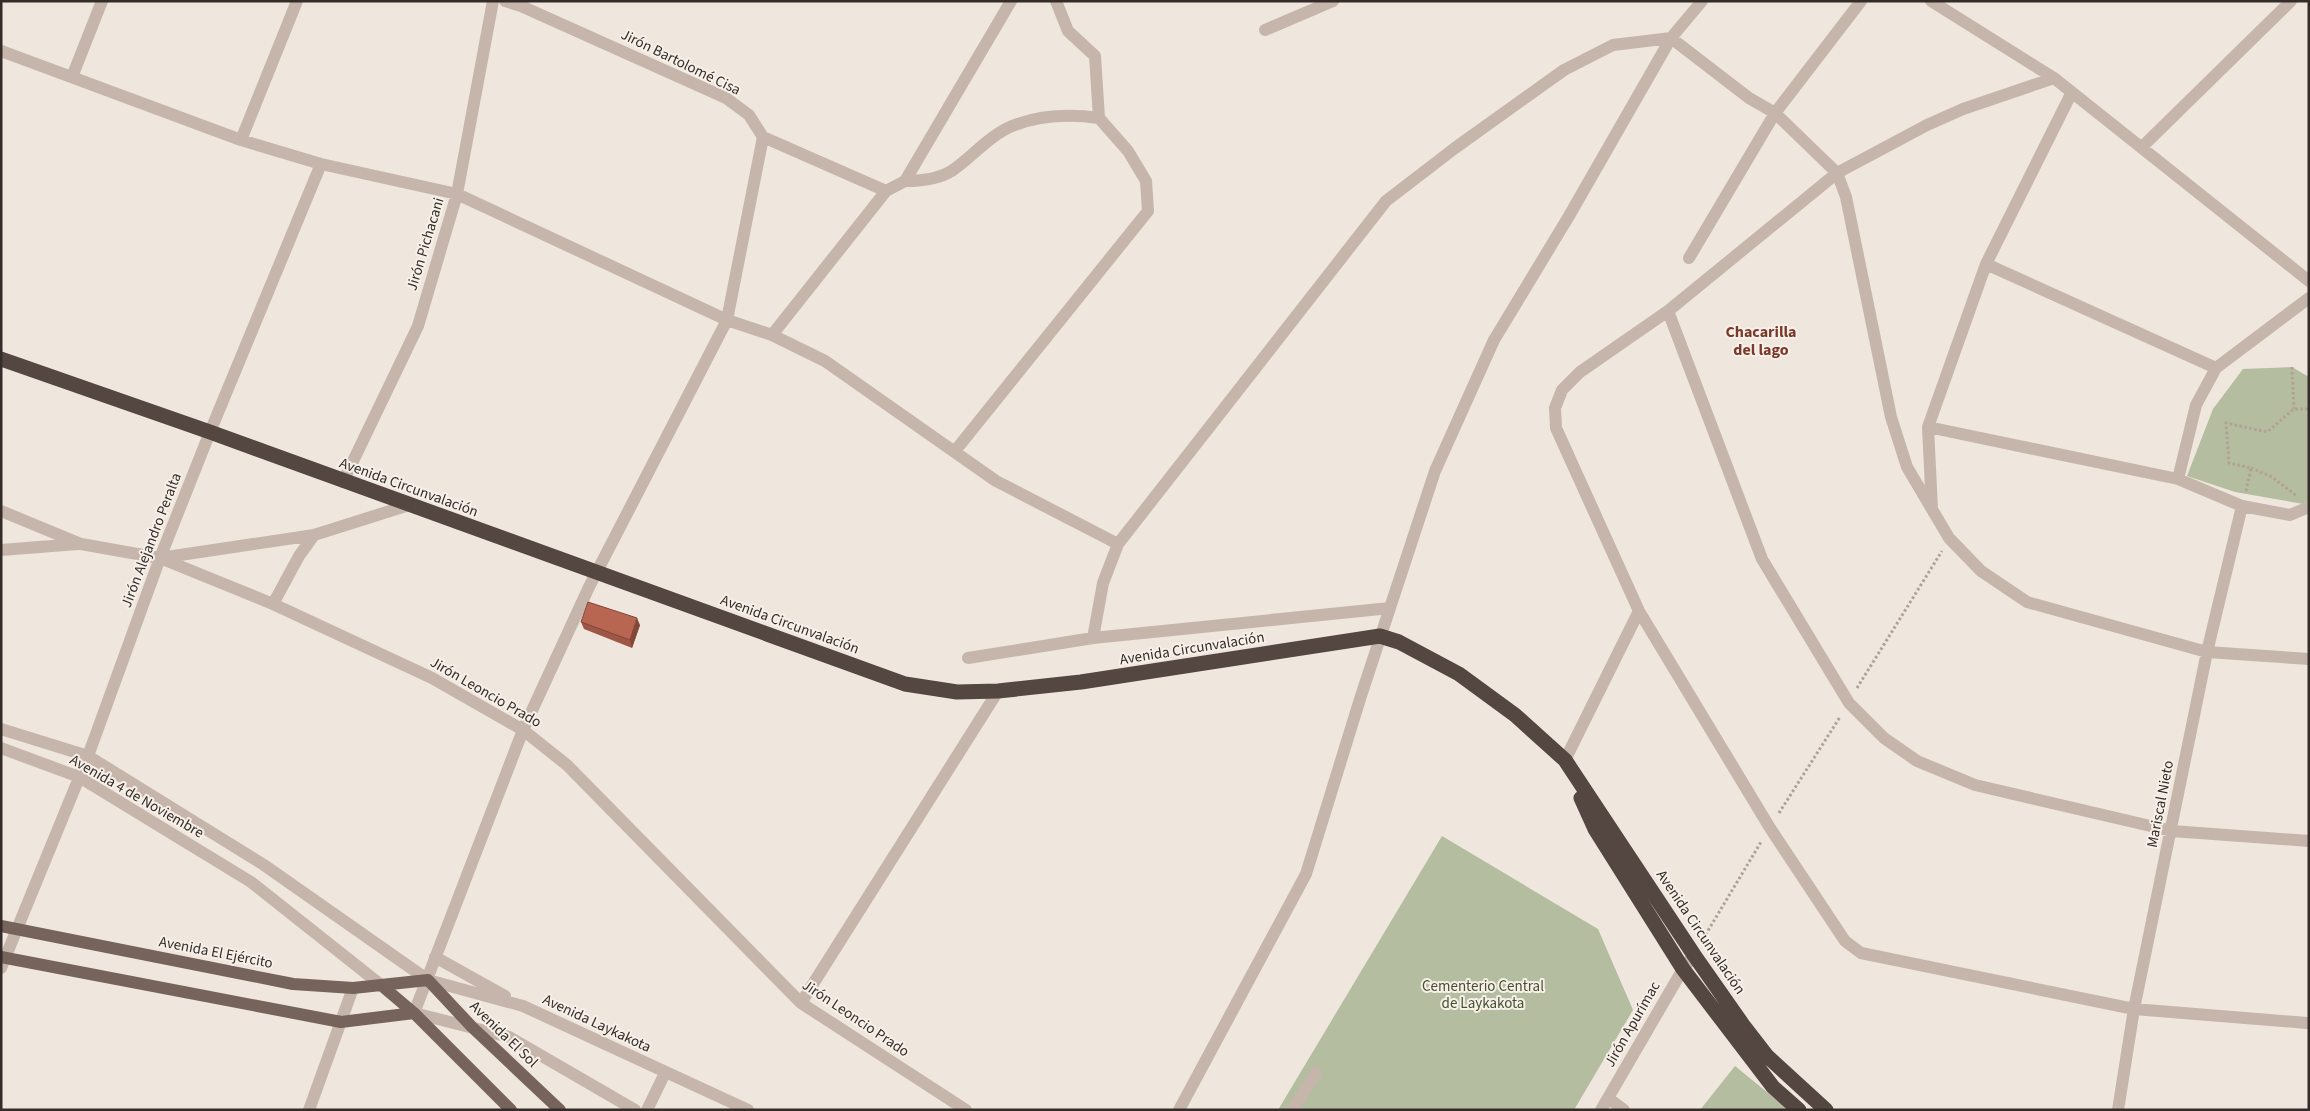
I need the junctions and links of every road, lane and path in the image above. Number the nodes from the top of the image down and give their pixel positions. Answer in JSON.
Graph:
{"nodes":[{"id":1,"x":102,"y":1,"type":"edge"},
{"id":2,"x":297,"y":1,"type":"edge"},
{"id":3,"x":493,"y":1,"type":"edge"},
{"id":4,"x":505,"y":1,"type":"edge"},
{"id":5,"x":1011,"y":1,"type":"edge"},
{"id":6,"x":1056,"y":1,"type":"edge"},
{"id":7,"x":1333,"y":1,"type":"edge"},
{"id":8,"x":1702,"y":1,"type":"edge"},
{"id":9,"x":1861,"y":1,"type":"edge"},
{"id":10,"x":1931,"y":1,"type":"edge"},
{"id":11,"x":2290,"y":1,"type":"edge"},
{"id":12,"x":524,"y":4,"type":"edge"},
{"id":13,"x":1266,"y":30,"type":"dead end"},
{"id":14,"x":1671,"y":38,"type":"junction"},
{"id":15,"x":1,"y":51,"type":"edge"},
{"id":16,"x":72,"y":77,"type":"junction"},
{"id":17,"x":2054,"y":78,"type":"junction"},
{"id":18,"x":2072,"y":92,"type":"junction"},
{"id":19,"x":1775,"y":114,"type":"junction"},
{"id":20,"x":1099,"y":118,"type":"junction"},
{"id":21,"x":763,"y":137,"type":"junction"},
{"id":22,"x":241,"y":140,"type":"junction"},
{"id":23,"x":2142,"y":147,"type":"junction"},
{"id":24,"x":320,"y":164,"type":"junction"},
{"id":25,"x":1838,"y":173,"type":"junction"},
{"id":26,"x":905,"y":181,"type":"junction"},
{"id":27,"x":886,"y":191,"type":"junction"},
{"id":28,"x":457,"y":194,"type":"junction"},
{"id":29,"x":1689,"y":258,"type":"dead end"},
{"id":30,"x":1986,"y":264,"type":"junction"},
{"id":31,"x":2309,"y":281,"type":"edge"},
{"id":32,"x":2309,"y":298,"type":"edge"},
{"id":33,"x":1668,"y":311,"type":"junction"},
{"id":34,"x":727,"y":320,"type":"junction"},
{"id":35,"x":772,"y":335,"type":"junction"},
{"id":36,"x":1,"y":359,"type":"edge"},
{"id":37,"x":2292,"y":367,"type":"dead end"},
{"id":38,"x":2216,"y":368,"type":"junction"},
{"id":39,"x":2294,"y":409,"type":"junction"},
{"id":40,"x":2309,"y":409,"type":"edge"},
{"id":41,"x":1928,"y":426,"type":"junction"},
{"id":42,"x":210,"y":432,"type":"junction"},
{"id":43,"x":955,"y":450,"type":"junction"},
{"id":44,"x":2251,"y":468,"type":"junction"},
{"id":45,"x":2178,"y":479,"type":"junction"},
{"id":46,"x":343,"y":482,"type":"junction"},
{"id":47,"x":2305,"y":503,"type":"edge"},
{"id":48,"x":409,"y":505,"type":"junction"},
{"id":49,"x":2242,"y":506,"type":"junction"},
{"id":50,"x":1,"y":511,"type":"edge"},
{"id":51,"x":1932,"y":512,"type":"junction"},
{"id":52,"x":314,"y":535,"type":"junction"},
{"id":53,"x":1949,"y":538,"type":"junction"},
{"id":54,"x":81,"y":544,"type":"junction"},
{"id":55,"x":1118,"y":544,"type":"junction"},
{"id":56,"x":1,"y":550,"type":"edge"},
{"id":57,"x":160,"y":558,"type":"junction"},
{"id":58,"x":596,"y":572,"type":"junction"},
{"id":59,"x":273,"y":604,"type":"junction"},
{"id":60,"x":1390,"y":608,"type":"junction"},
{"id":61,"x":1639,"y":611,"type":"junction"},
{"id":62,"x":1380,"y":636,"type":"junction"},
{"id":63,"x":1093,"y":638,"type":"junction"},
{"id":64,"x":2207,"y":652,"type":"junction"},
{"id":65,"x":968,"y":658,"type":"dead end"},
{"id":66,"x":2309,"y":659,"type":"edge"},
{"id":67,"x":998,"y":692,"type":"junction"},
{"id":68,"x":1849,"y":702,"type":"junction"},
{"id":69,"x":1,"y":729,"type":"edge"},
{"id":70,"x":524,"y":730,"type":"junction"},
{"id":71,"x":1,"y":748,"type":"edge"},
{"id":72,"x":88,"y":756,"type":"junction"},
{"id":73,"x":1565,"y":760,"type":"junction"},
{"id":74,"x":79,"y":777,"type":"junction"},
{"id":75,"x":1770,"y":828,"type":"junction"},
{"id":76,"x":2172,"y":831,"type":"junction"},
{"id":77,"x":2309,"y":840,"type":"edge"},
{"id":78,"x":264,"y":865,"type":"junction"},
{"id":79,"x":251,"y":882,"type":"junction"},
{"id":80,"x":1,"y":926,"type":"edge"},
{"id":81,"x":15,"y":929,"type":"junction"},
{"id":82,"x":1694,"y":955,"type":"junction"},
{"id":83,"x":435,"y":957,"type":"junction"},
{"id":84,"x":3,"y":961,"type":"edge"},
{"id":85,"x":1683,"y":969,"type":"junction"},
{"id":86,"x":428,"y":980,"type":"junction"},
{"id":87,"x":381,"y":985,"type":"junction"},
{"id":88,"x":353,"y":988,"type":"junction"},
{"id":89,"x":801,"y":1003,"type":"junction"},
{"id":90,"x":523,"y":1006,"type":"junction"},
{"id":91,"x":2134,"y":1010,"type":"junction"},
{"id":92,"x":414,"y":1013,"type":"junction"},
{"id":93,"x":341,"y":1022,"type":"junction"},
{"id":94,"x":2307,"y":1023,"type":"dead end"},
{"id":95,"x":472,"y":1027,"type":"junction"},
{"id":96,"x":665,"y":1073,"type":"junction"},
{"id":97,"x":1316,"y":1073,"type":"dead end"},
{"id":98,"x":1608,"y":1098,"type":"junction"},
{"id":99,"x":309,"y":1110,"type":"edge"},
{"id":100,"x":511,"y":1110,"type":"edge"},
{"id":101,"x":560,"y":1110,"type":"edge"},
{"id":102,"x":635,"y":1110,"type":"edge"},
{"id":103,"x":647,"y":1110,"type":"edge"},
{"id":104,"x":748,"y":1110,"type":"edge"},
{"id":105,"x":966,"y":1110,"type":"edge"},
{"id":106,"x":1179,"y":1110,"type":"edge"},
{"id":107,"x":1292,"y":1110,"type":"edge"},
{"id":108,"x":1601,"y":1110,"type":"edge"},
{"id":109,"x":1624,"y":1110,"type":"edge"},
{"id":110,"x":1799,"y":1110,"type":"edge"},
{"id":111,"x":1826,"y":1110,"type":"edge"},
{"id":112,"x":2118,"y":1110,"type":"edge"}],
"edges":[{"from":1,"to":16,"type":"street"},
{"from":2,"to":22,"type":"street"},
{"from":3,"to":28,"type":"street","name":"Jirón Pichacani"},
{"from":4,"to":12,"type":"street","name":"Jirón Bartolomé Cisa"},
{"from":5,"to":26,"type":"street"},
{"from":6,"to":20,"type":"street"},
{"from":7,"to":13,"type":"street"},
{"from":8,"to":14,"type":"street"},
{"from":9,"to":19,"type":"street"},
{"from":10,"to":17,"type":"street"},
{"from":11,"to":23,"type":"street"},
{"from":12,"to":21,"type":"street","name":"Jirón Bartolomé Cisa"},
{"from":14,"to":19,"type":"street"},
{"from":14,"to":55,"type":"street"},
{"from":14,"to":60,"type":"street"},
{"from":15,"to":16,"type":"street"},
{"from":16,"to":22,"type":"street"},
{"from":17,"to":18,"type":"street"},
{"from":17,"to":25,"type":"street"},
{"from":18,"to":23,"type":"street"},
{"from":18,"to":30,"type":"street"},
{"from":19,"to":25,"type":"street"},
{"from":19,"to":29,"type":"street"},
{"from":20,"to":26,"type":"street"},
{"from":20,"to":43,"type":"street"},
{"from":21,"to":27,"type":"street"},
{"from":21,"to":34,"type":"street"},
{"from":22,"to":24,"type":"street"},
{"from":23,"to":31,"type":"street"},
{"from":24,"to":28,"type":"street"},
{"from":24,"to":42,"type":"street","name":"Jirón Alejandro Peralta"},
{"from":25,"to":33,"type":"street"},
{"from":25,"to":51,"type":"street"},
{"from":26,"to":27,"type":"street"},
{"from":27,"to":35,"type":"street"},
{"from":28,"to":34,"type":"street"},
{"from":28,"to":46,"type":"street","name":"Jirón Pichacani"},
{"from":30,"to":38,"type":"street"},
{"from":30,"to":41,"type":"street"},
{"from":32,"to":38,"type":"street"},
{"from":33,"to":61,"type":"street"},
{"from":33,"to":68,"type":"street"},
{"from":34,"to":35,"type":"street"},
{"from":34,"to":58,"type":"street"},
{"from":35,"to":43,"type":"street"},
{"from":36,"to":42,"type":"highway","name":"Avenida Circunvalación"},
{"from":37,"to":39,"type":"path"},
{"from":38,"to":45,"type":"street"},
{"from":39,"to":40,"type":"path"},
{"from":39,"to":44,"type":"path"},
{"from":41,"to":45,"type":"street"},
{"from":41,"to":51,"type":"street"},
{"from":42,"to":46,"type":"highway","name":"Avenida Circunvalación"},
{"from":42,"to":57,"type":"street","name":"Jirón Alejandro Peralta"},
{"from":43,"to":55,"type":"street"},
{"from":44,"to":47,"type":"path"},
{"from":44,"to":49,"type":"path"},
{"from":45,"to":49,"type":"street"},
{"from":46,"to":48,"type":"highway","name":"Avenida Circunvalación"},
{"from":47,"to":49,"type":"street"},
{"from":48,"to":52,"type":"street"},
{"from":48,"to":58,"type":"highway","name":"Avenida Circunvalación"},
{"from":49,"to":64,"type":"street","name":"Mariscal Nieto"},
{"from":50,"to":54,"type":"street","name":"Jirón Leoncio Prado"},
{"from":51,"to":53,"type":"street"},
{"from":52,"to":57,"type":"street"},
{"from":52,"to":59,"type":"street"},
{"from":53,"to":64,"type":"street"},
{"from":53,"to":68,"type":"path"},
{"from":54,"to":56,"type":"street"},
{"from":54,"to":57,"type":"street","name":"Jirón Leoncio Prado"},
{"from":55,"to":63,"type":"street"},
{"from":57,"to":59,"type":"street","name":"Jirón Leoncio Prado"},
{"from":57,"to":72,"type":"street","name":"Jirón Alejandro Peralta"},
{"from":58,"to":67,"type":"highway","name":"Avenida Circunvalación"},
{"from":58,"to":70,"type":"street"},
{"from":59,"to":70,"type":"street","name":"Jirón Leoncio Prado"},
{"from":60,"to":62,"type":"street"},
{"from":60,"to":63,"type":"street"},
{"from":61,"to":73,"type":"street"},
{"from":61,"to":75,"type":"street"},
{"from":62,"to":67,"type":"highway","name":"Avenida Circunvalación"},
{"from":62,"to":73,"type":"highway","name":"Avenida Circunvalación"},
{"from":62,"to":106,"type":"street"},
{"from":63,"to":65,"type":"street"},
{"from":64,"to":66,"type":"street"},
{"from":64,"to":76,"type":"street","name":"Mariscal Nieto"},
{"from":67,"to":89,"type":"street"},
{"from":68,"to":75,"type":"path"},
{"from":68,"to":76,"type":"street"},
{"from":69,"to":72,"type":"street"},
{"from":70,"to":83,"type":"street"},
{"from":70,"to":89,"type":"street","name":"Jirón Leoncio Prado"},
{"from":71,"to":74,"type":"street","name":"Avenida 4 de Noviembre"},
{"from":72,"to":74,"type":"street","name":"Jirón Alejandro Peralta"},
{"from":72,"to":78,"type":"street"},
{"from":73,"to":82,"type":"highway","name":"Avenida Circunvalación"},
{"from":73,"to":85,"type":"highway","name":"Avenida Circunvalación"},
{"from":74,"to":79,"type":"street","name":"Avenida 4 de Noviembre"},
{"from":74,"to":81,"type":"street","name":"Jirón Alejandro Peralta"},
{"from":75,"to":82,"type":"path"},
{"from":75,"to":91,"type":"street"},
{"from":76,"to":77,"type":"street"},
{"from":76,"to":91,"type":"street","name":"Mariscal Nieto"},
{"from":78,"to":79,"type":"street"},
{"from":78,"to":86,"type":"street"},
{"from":79,"to":87,"type":"street","name":"Avenida 4 de Noviembre"},
{"from":80,"to":81,"type":"main road","name":"Avenida El Ejército"},
{"from":81,"to":84,"type":"street","name":"Jirón Alejandro Peralta"},
{"from":81,"to":88,"type":"main road","name":"Avenida El Ejército"},
{"from":82,"to":85,"type":"street","name":"Jirón Apurímac"},
{"from":82,"to":111,"type":"highway","name":"Avenida Circunvalación"},
{"from":83,"to":86,"type":"street"},
{"from":83,"to":90,"type":"street"},
{"from":84,"to":93,"type":"main road"},
{"from":85,"to":98,"type":"street","name":"Jirón Apurímac"},
{"from":85,"to":110,"type":"highway","name":"Avenida Circunvalación"},
{"from":86,"to":87,"type":"main road","name":"Avenida El Ejército"},
{"from":86,"to":90,"type":"street","name":"Avenida Laykakota"},
{"from":86,"to":92,"type":"street"},
{"from":86,"to":95,"type":"main road","name":"Avenida El Sol"},
{"from":87,"to":88,"type":"main road","name":"Avenida El Ejército"},
{"from":87,"to":92,"type":"main road"},
{"from":88,"to":93,"type":"street"},
{"from":89,"to":105,"type":"street","name":"Jirón Leoncio Prado"},
{"from":90,"to":96,"type":"street","name":"Avenida Laykakota"},
{"from":91,"to":94,"type":"street"},
{"from":91,"to":112,"type":"street","name":"Mariscal Nieto"},
{"from":92,"to":93,"type":"main road"},
{"from":92,"to":95,"type":"street"},
{"from":92,"to":100,"type":"main road"},
{"from":93,"to":99,"type":"street"},
{"from":95,"to":101,"type":"main road","name":"Avenida El Sol"},
{"from":95,"to":102,"type":"street"},
{"from":96,"to":103,"type":"street"},
{"from":96,"to":104,"type":"street","name":"Avenida Laykakota"},
{"from":97,"to":107,"type":"street"},
{"from":98,"to":108,"type":"street","name":"Jirón Apurímac"},
{"from":98,"to":109,"type":"street"}]}
